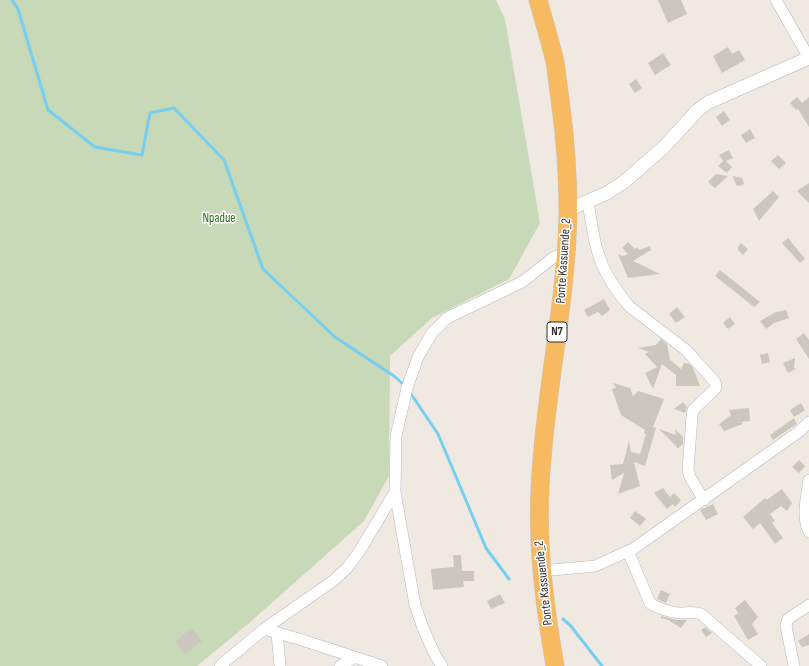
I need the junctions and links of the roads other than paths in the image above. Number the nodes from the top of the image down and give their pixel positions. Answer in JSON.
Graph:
{"nodes":[{"id":1,"x":538,"y":0,"type":"edge"},
{"id":2,"x":776,"y":0,"type":"edge"},
{"id":3,"x":809,"y":58,"type":"edge"},
{"id":4,"x":588,"y":202,"type":"junction"},
{"id":5,"x":568,"y":210,"type":"junction"},
{"id":6,"x":565,"y":255,"type":"junction"},
{"id":7,"x":809,"y":422,"type":"edge"},
{"id":8,"x":809,"y":480,"type":"edge"},
{"id":9,"x":395,"y":492,"type":"junction"},
{"id":10,"x":704,"y":500,"type":"junction"},
{"id":11,"x":809,"y":532,"type":"edge"},
{"id":12,"x":628,"y":551,"type":"junction"},
{"id":13,"x":541,"y":571,"type":"junction"},
{"id":14,"x":809,"y":606,"type":"edge"},
{"id":15,"x":264,"y":629,"type":"junction"},
{"id":16,"x":277,"y":633,"type":"junction"},
{"id":17,"x":354,"y":658,"type":"junction"},
{"id":18,"x":220,"y":666,"type":"edge"},
{"id":19,"x":280,"y":666,"type":"edge"},
{"id":20,"x":340,"y":666,"type":"edge"},
{"id":21,"x":382,"y":666,"type":"edge"},
{"id":22,"x":442,"y":666,"type":"edge"},
{"id":23,"x":555,"y":666,"type":"edge"},
{"id":24,"x":762,"y":666,"type":"edge"},
{"id":25,"x":794,"y":666,"type":"edge"}],
"edges":[{"from":1,"to":5,"type":"highway","name":"Ponte Kassuende_2","number":"N7"},
{"from":2,"to":3,"type":"street"},
{"from":3,"to":4,"type":"street"},
{"from":4,"to":5,"type":"street"},
{"from":4,"to":10,"type":"street"},
{"from":5,"to":6,"type":"highway","name":"Ponte Kassuende_2","number":"N7"},
{"from":6,"to":9,"type":"street"},
{"from":6,"to":13,"type":"highway","name":"Ponte Kassuende_2","number":"N7"},
{"from":7,"to":10,"type":"street"},
{"from":8,"to":11,"type":"street"},
{"from":9,"to":15,"type":"street"},
{"from":9,"to":22,"type":"street"},
{"from":10,"to":12,"type":"street"},
{"from":12,"to":13,"type":"street"},
{"from":12,"to":24,"type":"street"},
{"from":13,"to":23,"type":"highway","name":"Ponte Kassuende_2","number":"N7"},
{"from":14,"to":25,"type":"street"},
{"from":15,"to":16,"type":"street"},
{"from":15,"to":18,"type":"street"},
{"from":16,"to":17,"type":"street"},
{"from":16,"to":19,"type":"street"},
{"from":17,"to":20,"type":"street"},
{"from":17,"to":21,"type":"street"}]}
